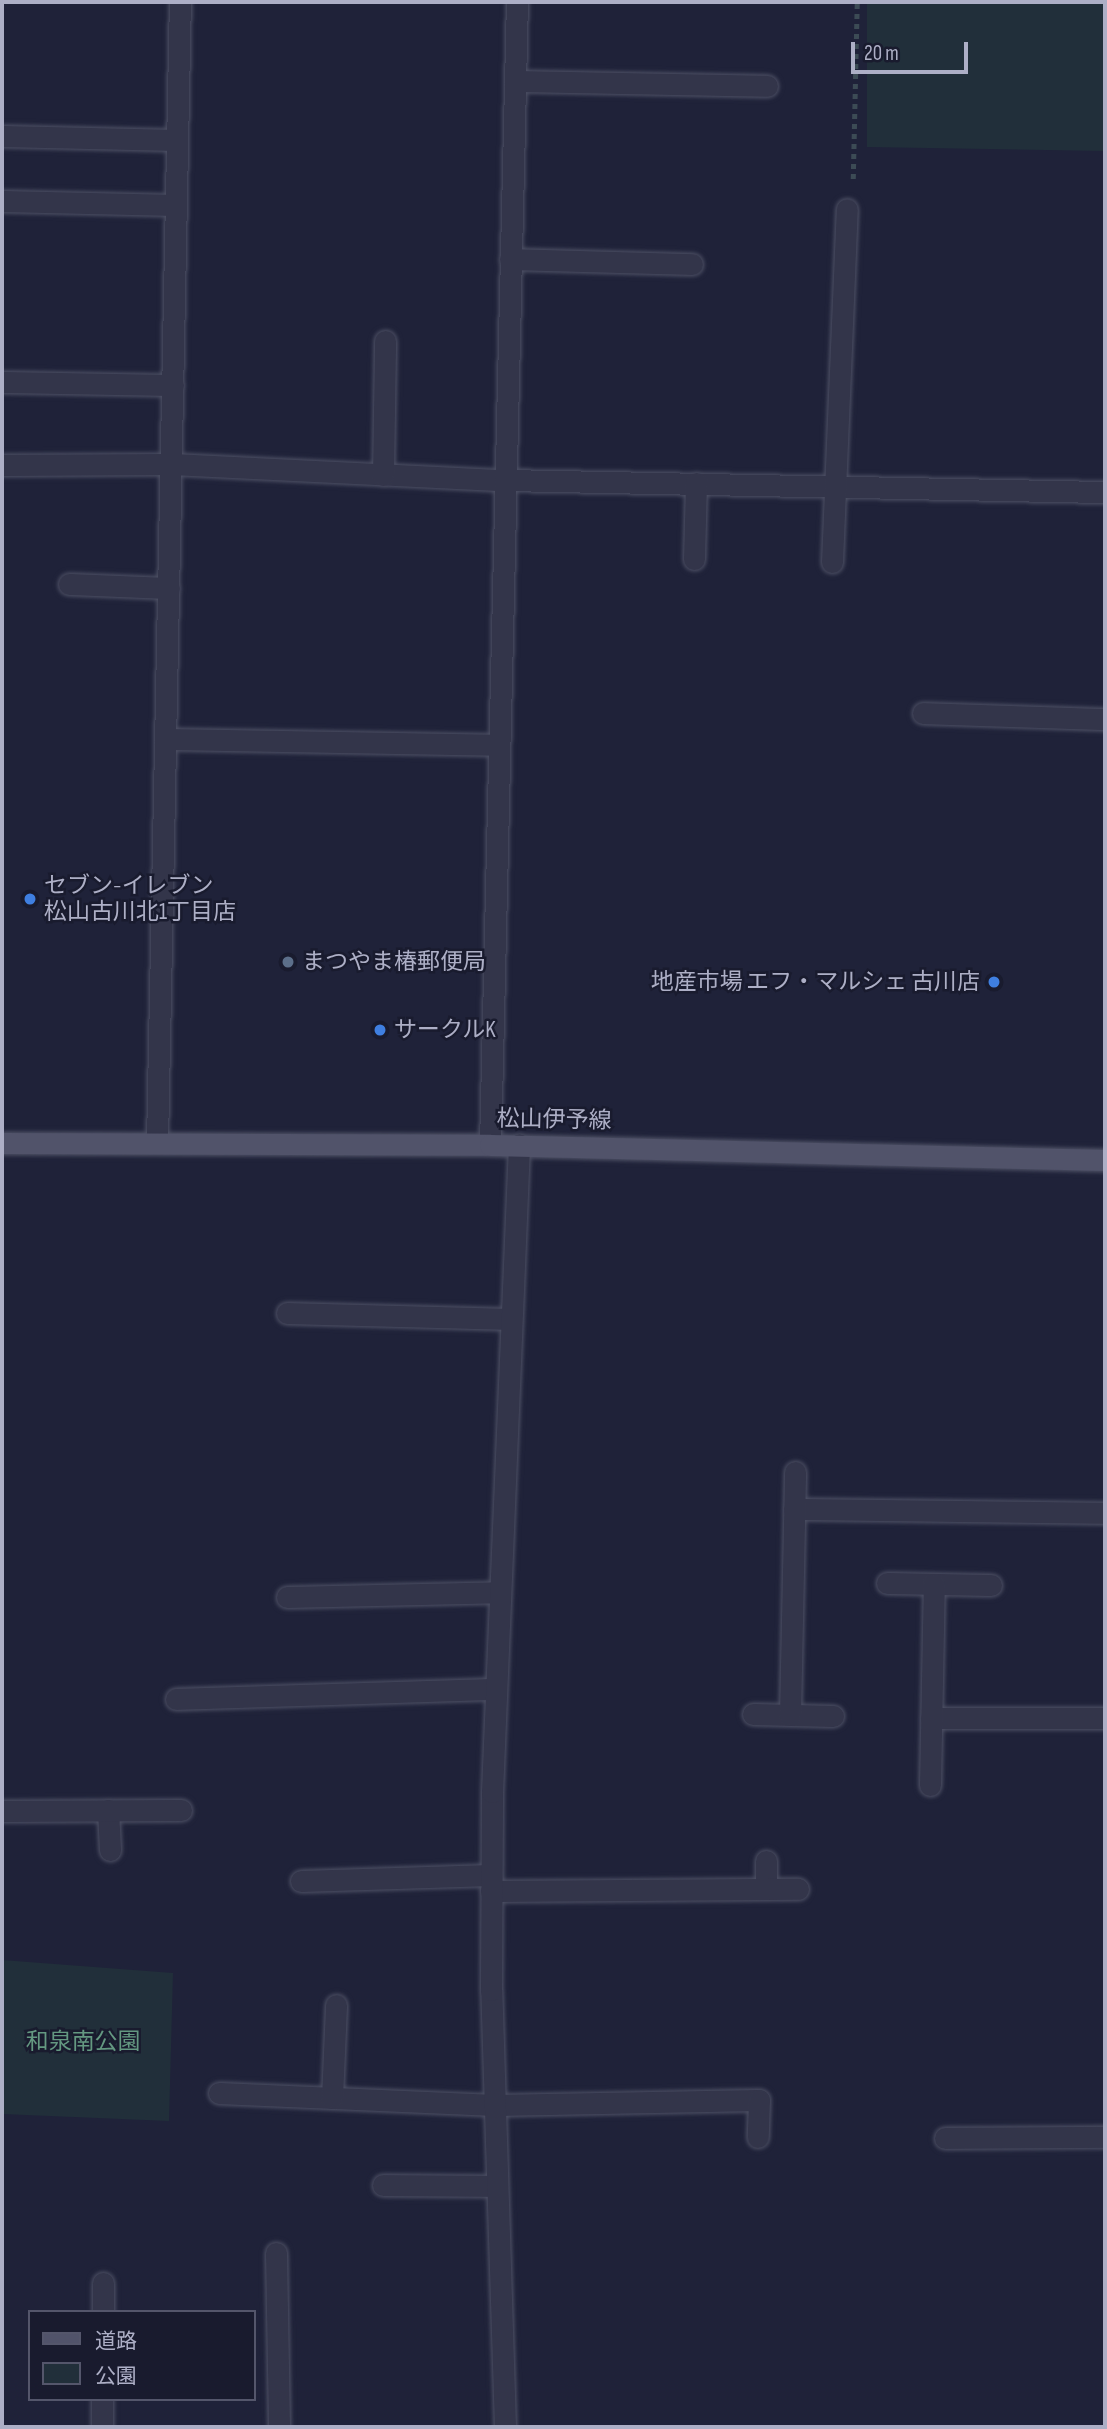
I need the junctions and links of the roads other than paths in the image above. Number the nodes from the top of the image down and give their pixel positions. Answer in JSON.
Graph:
{"nodes":[{"id":1,"x":180,"y":2,"type":"edge"},
{"id":2,"x":517,"y":2,"type":"edge"},
{"id":3,"x":515,"y":81,"type":"junction"},
{"id":4,"x":767,"y":86,"type":"dead end"},
{"id":5,"x":2,"y":136,"type":"edge"},
{"id":6,"x":177,"y":140,"type":"junction"},
{"id":7,"x":2,"y":201,"type":"edge"},
{"id":8,"x":176,"y":205,"type":"junction"},
{"id":9,"x":847,"y":209,"type":"road end"},
{"id":10,"x":510,"y":260,"type":"junction"},
{"id":11,"x":692,"y":264,"type":"dead end"},
{"id":12,"x":385,"y":341,"type":"dead end"},
{"id":13,"x":2,"y":382,"type":"edge"},
{"id":14,"x":173,"y":385,"type":"junction"},
{"id":15,"x":172,"y":464,"type":"junction"},
{"id":16,"x":2,"y":465,"type":"edge"},
{"id":17,"x":383,"y":474,"type":"junction"},
{"id":18,"x":505,"y":480,"type":"junction"},
{"id":19,"x":696,"y":483,"type":"junction"},
{"id":20,"x":836,"y":486,"type":"junction"},
{"id":21,"x":1105,"y":492,"type":"edge"},
{"id":22,"x":694,"y":559,"type":"dead end"},
{"id":23,"x":832,"y":562,"type":"dead end"},
{"id":24,"x":69,"y":584,"type":"dead end"},
{"id":25,"x":169,"y":588,"type":"junction"},
{"id":26,"x":923,"y":713,"type":"dead end"},
{"id":27,"x":1105,"y":719,"type":"edge"},
{"id":28,"x":165,"y":739,"type":"junction"},
{"id":29,"x":499,"y":745,"type":"junction"},
{"id":30,"x":2,"y":1143,"type":"edge"},
{"id":31,"x":157,"y":1143,"type":"junction"},
{"id":32,"x":490,"y":1145,"type":"junction"},
{"id":33,"x":519,"y":1145,"type":"junction"},
{"id":34,"x":1105,"y":1160,"type":"edge"},
{"id":35,"x":287,"y":1313,"type":"dead end"},
{"id":36,"x":512,"y":1319,"type":"junction"},
{"id":37,"x":794,"y":1472,"type":"dead end"},
{"id":38,"x":794,"y":1509,"type":"junction"},
{"id":39,"x":1105,"y":1513,"type":"edge"},
{"id":40,"x":887,"y":1583,"type":"dead end"},
{"id":41,"x":934,"y":1584,"type":"junction"},
{"id":42,"x":991,"y":1585,"type":"dead end"},
{"id":43,"x":500,"y":1592,"type":"junction"},
{"id":44,"x":287,"y":1597,"type":"dead end"},
{"id":45,"x":496,"y":1689,"type":"junction"},
{"id":46,"x":176,"y":1699,"type":"dead end"},
{"id":47,"x":752,"y":1714,"type":"dead end"},
{"id":48,"x":790,"y":1714,"type":"junction"},
{"id":49,"x":833,"y":1716,"type":"dead end"},
{"id":50,"x":1105,"y":1717,"type":"edge"},
{"id":51,"x":931,"y":1718,"type":"junction"},
{"id":52,"x":930,"y":1784,"type":"dead end"},
{"id":53,"x":181,"y":1810,"type":"dead end"},
{"id":54,"x":2,"y":1811,"type":"edge"},
{"id":55,"x":108,"y":1811,"type":"junction"},
{"id":56,"x":110,"y":1850,"type":"dead end"},
{"id":57,"x":766,"y":1861,"type":"dead end"},
{"id":58,"x":301,"y":1881,"type":"dead end"},
{"id":59,"x":491,"y":1883,"type":"junction"},
{"id":60,"x":766,"y":1889,"type":"junction"},
{"id":61,"x":798,"y":1889,"type":"dead end"},
{"id":62,"x":336,"y":2005,"type":"dead end"},
{"id":63,"x":219,"y":2093,"type":"dead end"},
{"id":64,"x":332,"y":2098,"type":"junction"},
{"id":65,"x":495,"y":2105,"type":"junction"},
{"id":66,"x":758,"y":2137,"type":"dead end"},
{"id":67,"x":1105,"y":2137,"type":"edge"},
{"id":68,"x":945,"y":2138,"type":"dead end"},
{"id":69,"x":383,"y":2185,"type":"dead end"},
{"id":70,"x":497,"y":2186,"type":"junction"},
{"id":71,"x":276,"y":2253,"type":"dead end"},
{"id":72,"x":103,"y":2283,"type":"dead end"},
{"id":73,"x":103,"y":2310,"type":"edge"},
{"id":74,"x":102,"y":2401,"type":"edge"},
{"id":75,"x":102,"y":2427,"type":"edge"},
{"id":76,"x":279,"y":2427,"type":"edge"},
{"id":77,"x":505,"y":2427,"type":"edge"}],
"edges":[{"from":1,"to":6,"type":"street"},
{"from":2,"to":3,"type":"street"},
{"from":3,"to":4,"type":"street"},
{"from":3,"to":10,"type":"street"},
{"from":5,"to":6,"type":"street"},
{"from":6,"to":8,"type":"street"},
{"from":7,"to":8,"type":"street"},
{"from":8,"to":14,"type":"street"},
{"from":9,"to":20,"type":"street"},
{"from":10,"to":11,"type":"street"},
{"from":10,"to":18,"type":"street"},
{"from":12,"to":17,"type":"street"},
{"from":13,"to":14,"type":"street"},
{"from":14,"to":15,"type":"street"},
{"from":15,"to":16,"type":"street"},
{"from":15,"to":17,"type":"street"},
{"from":15,"to":25,"type":"street"},
{"from":17,"to":18,"type":"street"},
{"from":18,"to":19,"type":"street"},
{"from":18,"to":29,"type":"street"},
{"from":19,"to":20,"type":"street"},
{"from":19,"to":22,"type":"street"},
{"from":20,"to":21,"type":"street"},
{"from":20,"to":23,"type":"street"},
{"from":24,"to":25,"type":"street"},
{"from":25,"to":28,"type":"street"},
{"from":26,"to":27,"type":"street"},
{"from":28,"to":29,"type":"street"},
{"from":28,"to":31,"type":"street"},
{"from":29,"to":32,"type":"street"},
{"from":30,"to":31,"type":"main road","name":"松山伊予線"},
{"from":31,"to":32,"type":"main road","name":"松山伊予線"},
{"from":32,"to":33,"type":"main road","name":"松山伊予線"},
{"from":33,"to":34,"type":"main road","name":"松山伊予線"},
{"from":33,"to":36,"type":"street"},
{"from":35,"to":36,"type":"street"},
{"from":36,"to":43,"type":"street"},
{"from":37,"to":38,"type":"street"},
{"from":38,"to":39,"type":"street"},
{"from":38,"to":48,"type":"street"},
{"from":40,"to":41,"type":"street"},
{"from":41,"to":42,"type":"street"},
{"from":41,"to":51,"type":"street"},
{"from":43,"to":44,"type":"street"},
{"from":43,"to":45,"type":"street"},
{"from":45,"to":46,"type":"street"},
{"from":45,"to":59,"type":"street"},
{"from":47,"to":48,"type":"street"},
{"from":48,"to":49,"type":"street"},
{"from":50,"to":51,"type":"street"},
{"from":51,"to":52,"type":"street"},
{"from":53,"to":55,"type":"street"},
{"from":54,"to":55,"type":"street"},
{"from":55,"to":56,"type":"street"},
{"from":57,"to":60,"type":"street"},
{"from":58,"to":59,"type":"street"},
{"from":59,"to":60,"type":"street"},
{"from":59,"to":65,"type":"street"},
{"from":60,"to":61,"type":"street"},
{"from":62,"to":64,"type":"street"},
{"from":63,"to":64,"type":"street"},
{"from":64,"to":65,"type":"street"},
{"from":65,"to":66,"type":"street"},
{"from":65,"to":70,"type":"street"},
{"from":67,"to":68,"type":"street"},
{"from":69,"to":70,"type":"street"},
{"from":70,"to":77,"type":"street"},
{"from":71,"to":76,"type":"street"},
{"from":72,"to":73,"type":"street"},
{"from":74,"to":75,"type":"street"}]}
